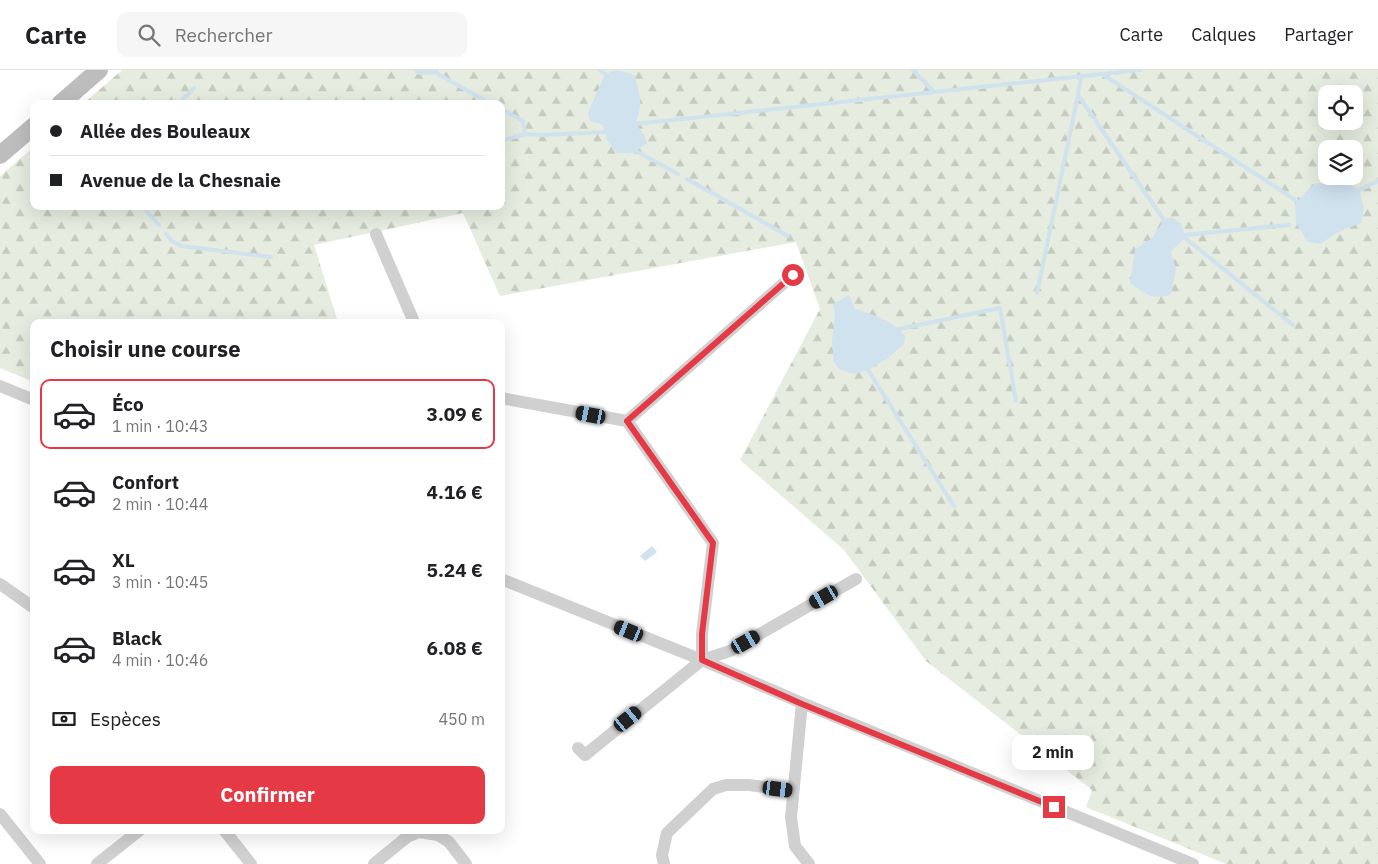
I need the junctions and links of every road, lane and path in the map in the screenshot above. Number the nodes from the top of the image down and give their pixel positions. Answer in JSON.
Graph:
{"nodes":[{"id":1,"x":99,"y":70,"type":"edge"},
{"id":2,"x":65,"y":100,"type":"edge"},
{"id":3,"x":30,"y":129,"type":"edge"},
{"id":4,"x":0,"y":155,"type":"edge"},
{"id":5,"x":376,"y":234,"type":"dead end"},
{"id":6,"x":793,"y":275,"type":"dead end"},
{"id":7,"x":413,"y":319,"type":"edge"},
{"id":8,"x":0,"y":386,"type":"edge"},
{"id":9,"x":30,"y":398,"type":"edge"},
{"id":10,"x":505,"y":399,"type":"edge"},
{"id":11,"x":627,"y":421,"type":"junction"},
{"id":12,"x":856,"y":579,"type":"dead end"},
{"id":13,"x":505,"y":581,"type":"edge"},
{"id":14,"x":0,"y":584,"type":"edge"},
{"id":15,"x":30,"y":605,"type":"edge"},
{"id":16,"x":702,"y":660,"type":"junction"},
{"id":17,"x":802,"y":704,"type":"junction"},
{"id":18,"x":578,"y":748,"type":"dead end"},
{"id":19,"x":793,"y":790,"type":"junction"},
{"id":20,"x":0,"y":814,"type":"edge"},
{"id":21,"x":135,"y":834,"type":"edge"},
{"id":22,"x":227,"y":834,"type":"edge"},
{"id":23,"x":414,"y":834,"type":"edge"},
{"id":24,"x":432,"y":834,"type":"edge"},
{"id":25,"x":40,"y":864,"type":"edge"},
{"id":26,"x":97,"y":864,"type":"edge"},
{"id":27,"x":251,"y":864,"type":"edge"},
{"id":28,"x":374,"y":864,"type":"edge"},
{"id":29,"x":466,"y":864,"type":"edge"},
{"id":30,"x":664,"y":864,"type":"edge"},
{"id":31,"x":809,"y":864,"type":"edge"},
{"id":32,"x":1193,"y":864,"type":"edge"}],
"edges":[{"from":1,"to":2,"type":"main road"},
{"from":3,"to":4,"type":"main road"},
{"from":5,"to":7,"type":"street"},
{"from":6,"to":11,"type":"street"},
{"from":8,"to":9,"type":"street"},
{"from":10,"to":11,"type":"street"},
{"from":11,"to":16,"type":"street"},
{"from":12,"to":16,"type":"street"},
{"from":13,"to":16,"type":"street"},
{"from":14,"to":15,"type":"street"},
{"from":16,"to":17,"type":"street"},
{"from":16,"to":18,"type":"street"},
{"from":17,"to":19,"type":"street"},
{"from":17,"to":32,"type":"street"},
{"from":19,"to":30,"type":"street"},
{"from":19,"to":31,"type":"street"},
{"from":20,"to":25,"type":"street"},
{"from":21,"to":26,"type":"street"},
{"from":22,"to":27,"type":"street"},
{"from":23,"to":28,"type":"street"},
{"from":24,"to":29,"type":"street"}]}
